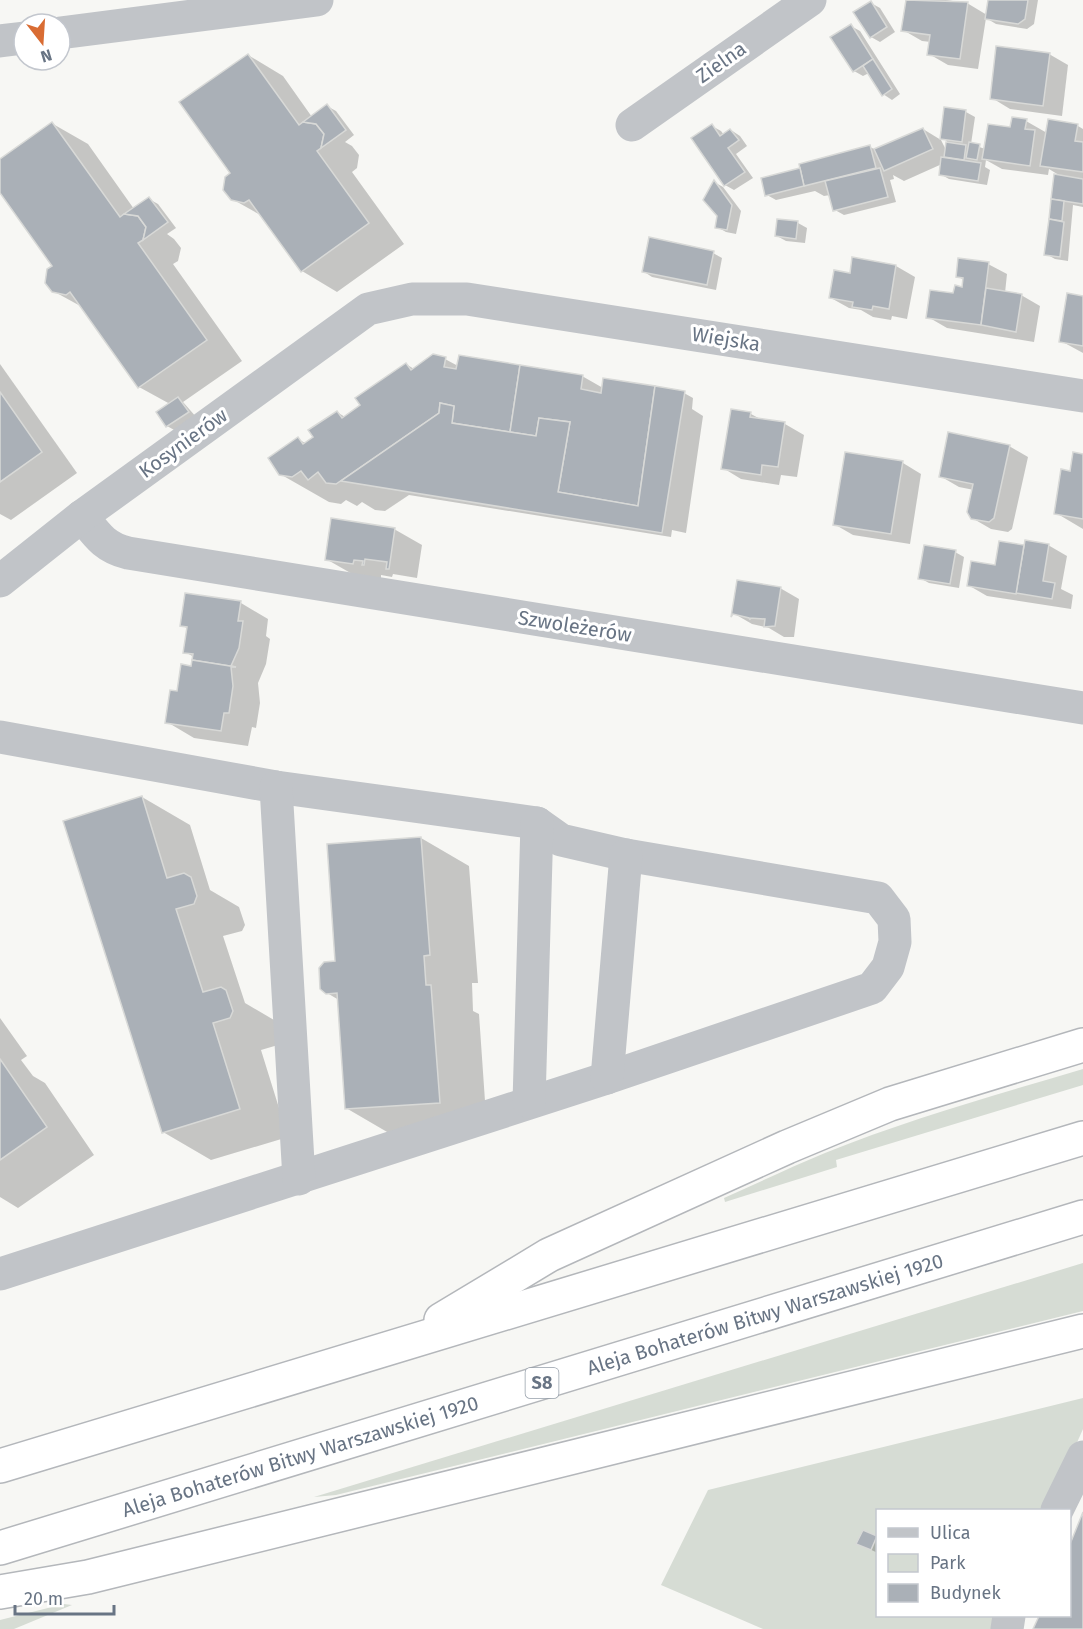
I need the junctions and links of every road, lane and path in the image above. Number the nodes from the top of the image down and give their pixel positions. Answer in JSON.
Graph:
{"nodes":[{"id":1,"x":316,"y":0,"type":"edge"},
{"id":2,"x":810,"y":0,"type":"edge"},
{"id":3,"x":72,"y":31,"type":"edge"},
{"id":4,"x":632,"y":125,"type":"dead end"},
{"id":5,"x":368,"y":309,"type":"joint"},
{"id":6,"x":1083,"y":396,"type":"edge"},
{"id":7,"x":82,"y":516,"type":"junction"},
{"id":8,"x":0,"y":581,"type":"edge"},
{"id":9,"x":1083,"y":708,"type":"edge"},
{"id":10,"x":0,"y":737,"type":"edge"},
{"id":11,"x":276,"y":787,"type":"junction"},
{"id":12,"x":537,"y":823,"type":"junction"},
{"id":13,"x":626,"y":855,"type":"junction"},
{"id":14,"x":1083,"y":1045,"type":"edge"},
{"id":15,"x":607,"y":1078,"type":"junction"},
{"id":16,"x":530,"y":1102,"type":"junction"},
{"id":17,"x":1083,"y":1138,"type":"edge"},
{"id":18,"x":299,"y":1179,"type":"junction"},
{"id":19,"x":1083,"y":1217,"type":"edge"},
{"id":20,"x":0,"y":1274,"type":"edge"},
{"id":21,"x":1083,"y":1331,"type":"edge"},
{"id":22,"x":401,"y":1344,"type":"junction"},
{"id":23,"x":1083,"y":1457,"type":"edge"},
{"id":24,"x":0,"y":1466,"type":"edge"},
{"id":25,"x":1057,"y":1509,"type":"edge"},
{"id":26,"x":0,"y":1548,"type":"edge"},
{"id":27,"x":0,"y":1592,"type":"edge"}],
"edges":[{"from":1,"to":3,"type":"street"},
{"from":2,"to":4,"type":"street","name":"Zielna"},
{"from":5,"to":6,"type":"street","name":"Wiejska"},
{"from":5,"to":7,"type":"street","name":"Kosynierów"},
{"from":7,"to":8,"type":"street","name":"Kosynierów"},
{"from":7,"to":9,"type":"street","name":"Szwoleżerów"},
{"from":10,"to":11,"type":"street"},
{"from":11,"to":12,"type":"street"},
{"from":11,"to":18,"type":"street"},
{"from":12,"to":13,"type":"street"},
{"from":12,"to":16,"type":"street"},
{"from":13,"to":15,"type":"street"},
{"from":13,"to":15,"type":"street"},
{"from":14,"to":22,"type":"highway"},
{"from":15,"to":16,"type":"street"},
{"from":16,"to":18,"type":"street"},
{"from":17,"to":22,"type":"highway"},
{"from":18,"to":20,"type":"street"},
{"from":19,"to":26,"type":"highway","name":"Aleja Bohaterów Bitwy Warszawskiej 1920","number":"S8"},
{"from":21,"to":27,"type":"highway"},
{"from":22,"to":24,"type":"highway"},
{"from":23,"to":25,"type":"street"}]}
